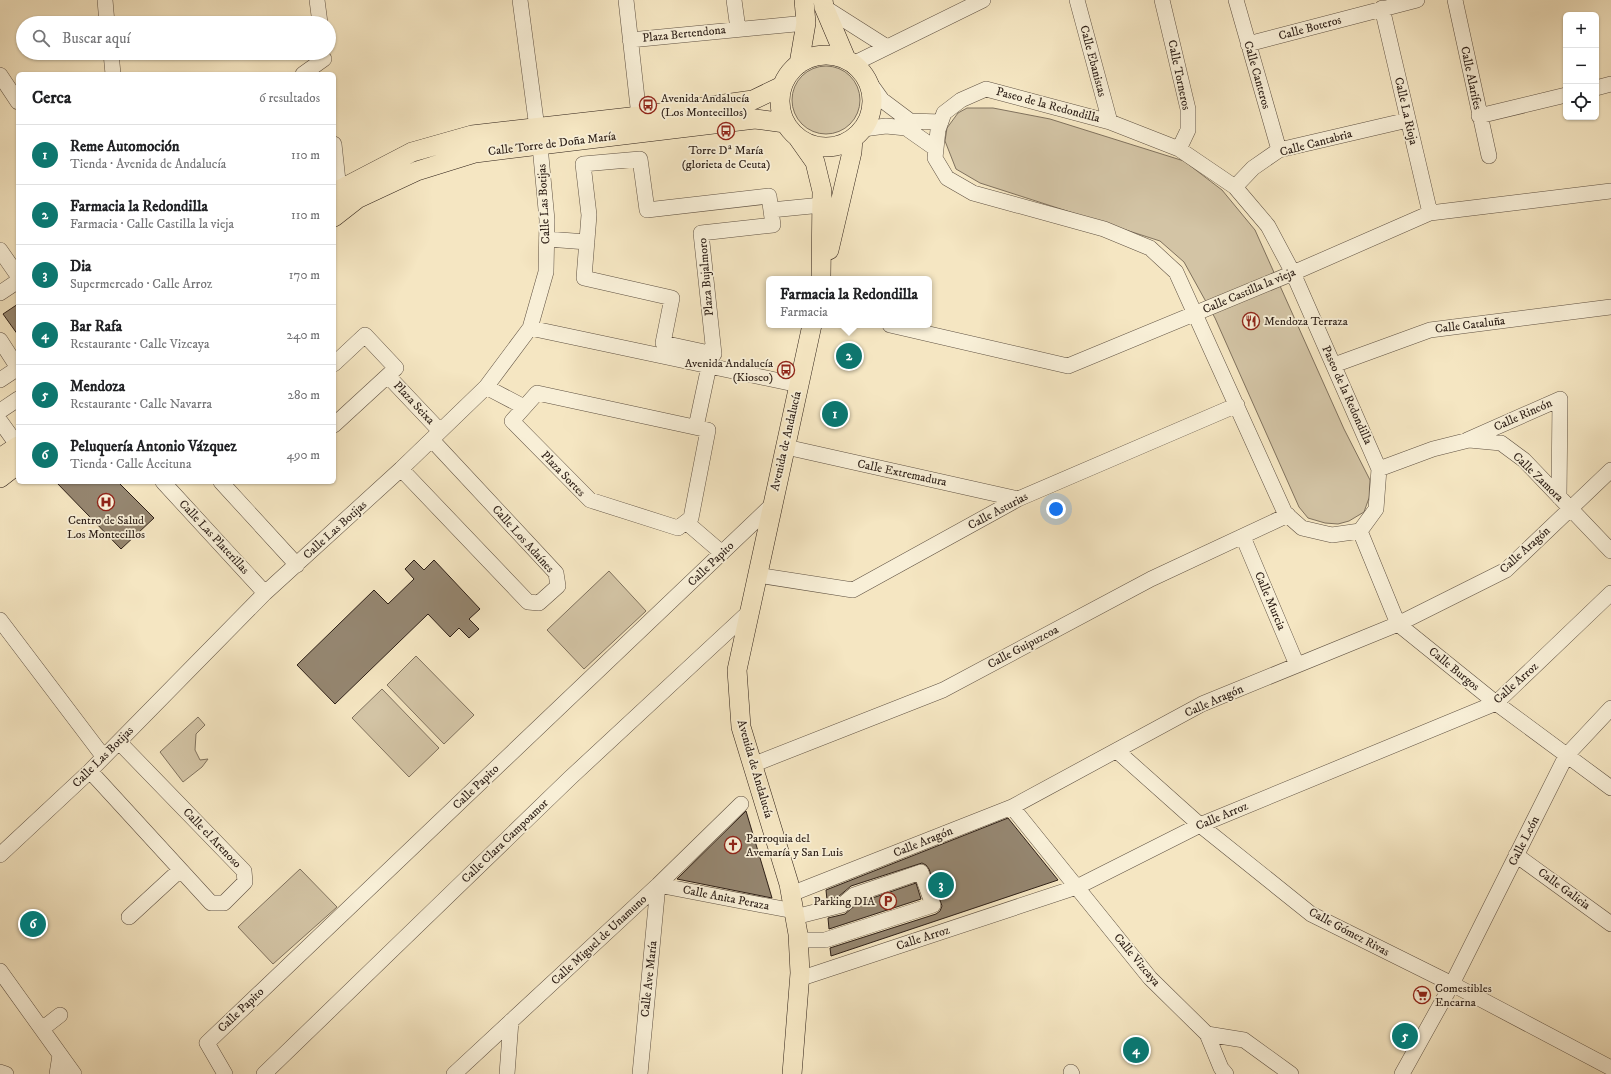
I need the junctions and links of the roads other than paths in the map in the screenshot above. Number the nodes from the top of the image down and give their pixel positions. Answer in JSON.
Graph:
{"nodes":[{"id":1,"x":105,"y":0,"type":"edge"},
{"id":2,"x":317,"y":0,"type":"edge"},
{"id":3,"x":520,"y":0,"type":"edge"},
{"id":4,"x":626,"y":0,"type":"edge"},
{"id":5,"x":734,"y":0,"type":"edge"},
{"id":6,"x":804,"y":0,"type":"edge"},
{"id":7,"x":983,"y":0,"type":"edge"},
{"id":8,"x":1077,"y":0,"type":"edge"},
{"id":9,"x":1162,"y":0,"type":"edge"},
{"id":10,"x":1236,"y":0,"type":"edge"},
{"id":11,"x":1417,"y":0,"type":"edge"},
{"id":12,"x":1455,"y":0,"type":"edge"},
{"id":13,"x":823,"y":4,"type":"edge"},
{"id":14,"x":1382,"y":8,"type":"junction"},
{"id":15,"x":106,"y":16,"type":"edge"},
{"id":16,"x":319,"y":16,"type":"edge"},
{"id":17,"x":806,"y":23,"type":"junction"},
{"id":18,"x":738,"y":29,"type":"junction"},
{"id":19,"x":630,"y":40,"type":"junction"},
{"id":20,"x":1248,"y":44,"type":"junction"},
{"id":21,"x":887,"y":48,"type":"junction"},
{"id":22,"x":112,"y":60,"type":"edge"},
{"id":23,"x":319,"y":60,"type":"edge"},
{"id":24,"x":324,"y":60,"type":"edge"},
{"id":25,"x":850,"y":62,"type":"junction"},
{"id":26,"x":799,"y":64,"type":"junction"},
{"id":27,"x":113,"y":72,"type":"edge"},
{"id":28,"x":305,"y":72,"type":"edge"},
{"id":29,"x":326,"y":72,"type":"edge"},
{"id":30,"x":0,"y":75,"type":"edge"},
{"id":31,"x":867,"y":79,"type":"junction"},
{"id":32,"x":1611,"y":84,"type":"edge"},
{"id":33,"x":782,"y":86,"type":"junction"},
{"id":34,"x":1599,"y":87,"type":"edge"},
{"id":35,"x":1563,"y":96,"type":"edge"},
{"id":36,"x":16,"y":99,"type":"edge"},
{"id":37,"x":639,"y":116,"type":"junction"},
{"id":38,"x":1479,"y":116,"type":"junction"},
{"id":39,"x":1408,"y":120,"type":"junction"},
{"id":40,"x":941,"y":122,"type":"junction"},
{"id":41,"x":1110,"y":122,"type":"junction"},
{"id":42,"x":785,"y":123,"type":"junction"},
{"id":43,"x":858,"y":134,"type":"junction"},
{"id":44,"x":539,"y":137,"type":"junction"},
{"id":45,"x":608,"y":137,"type":"junction"},
{"id":46,"x":798,"y":138,"type":"junction"},
{"id":47,"x":936,"y":149,"type":"junction"},
{"id":48,"x":1179,"y":149,"type":"junction"},
{"id":49,"x":1279,"y":150,"type":"junction"},
{"id":50,"x":1488,"y":156,"type":"dead end"},
{"id":51,"x":612,"y":162,"type":"junction"},
{"id":52,"x":336,"y":176,"type":"edge"},
{"id":53,"x":1235,"y":187,"type":"junction"},
{"id":54,"x":337,"y":192,"type":"edge"},
{"id":55,"x":1611,"y":192,"type":"edge"},
{"id":56,"x":822,"y":205,"type":"junction"},
{"id":57,"x":771,"y":210,"type":"junction"},
{"id":58,"x":1430,"y":213,"type":"junction"},
{"id":59,"x":336,"y":215,"type":"edge"},
{"id":60,"x":547,"y":239,"type":"junction"},
{"id":61,"x":587,"y":242,"type":"junction"},
{"id":62,"x":0,"y":250,"type":"edge"},
{"id":63,"x":16,"y":273,"type":"edge"},
{"id":64,"x":1293,"y":273,"type":"junction"},
{"id":65,"x":822,"y":276,"type":"edge"},
{"id":66,"x":823,"y":276,"type":"edge"},
{"id":67,"x":16,"y":282,"type":"edge"},
{"id":68,"x":0,"y":293,"type":"edge"},
{"id":69,"x":1611,"y":307,"type":"edge"},
{"id":70,"x":1195,"y":313,"type":"junction"},
{"id":71,"x":530,"y":328,"type":"junction"},
{"id":72,"x":811,"y":328,"type":"edge"},
{"id":73,"x":903,"y":328,"type":"edge"},
{"id":74,"x":0,"y":340,"type":"edge"},
{"id":75,"x":684,"y":354,"type":"junction"},
{"id":76,"x":336,"y":362,"type":"edge"},
{"id":77,"x":16,"y":365,"type":"edge"},
{"id":78,"x":1334,"y":365,"type":"junction"},
{"id":79,"x":710,"y":366,"type":"junction"},
{"id":80,"x":16,"y":369,"type":"edge"},
{"id":81,"x":388,"y":376,"type":"junction"},
{"id":82,"x":0,"y":380,"type":"edge"},
{"id":83,"x":799,"y":385,"type":"junction"},
{"id":84,"x":486,"y":387,"type":"junction"},
{"id":85,"x":16,"y":400,"type":"edge"},
{"id":86,"x":1237,"y":405,"type":"junction"},
{"id":87,"x":524,"y":407,"type":"junction"},
{"id":88,"x":0,"y":411,"type":"edge"},
{"id":89,"x":0,"y":421,"type":"edge"},
{"id":90,"x":336,"y":423,"type":"edge"},
{"id":91,"x":696,"y":427,"type":"junction"},
{"id":92,"x":436,"y":435,"type":"junction"},
{"id":93,"x":1463,"y":442,"type":"junction"},
{"id":94,"x":16,"y":443,"type":"edge"},
{"id":95,"x":16,"y":447,"type":"edge"},
{"id":96,"x":786,"y":448,"type":"junction"},
{"id":97,"x":0,"y":458,"type":"edge"},
{"id":98,"x":16,"y":466,"type":"edge"},
{"id":99,"x":401,"y":469,"type":"junction"},
{"id":100,"x":1379,"y":469,"type":"junction"},
{"id":101,"x":1611,"y":470,"type":"edge"},
{"id":102,"x":0,"y":478,"type":"edge"},
{"id":103,"x":165,"y":484,"type":"edge"},
{"id":104,"x":222,"y":484,"type":"edge"},
{"id":105,"x":1559,"y":497,"type":"junction"},
{"id":106,"x":1018,"y":499,"type":"junction"},
{"id":107,"x":771,"y":506,"type":"junction"},
{"id":108,"x":1570,"y":508,"type":"junction"},
{"id":109,"x":1288,"y":515,"type":"junction"},
{"id":110,"x":686,"y":522,"type":"junction"},
{"id":111,"x":1360,"y":531,"type":"junction"},
{"id":112,"x":1243,"y":536,"type":"junction"},
{"id":113,"x":1611,"y":551,"type":"edge"},
{"id":114,"x":722,"y":553,"type":"junction"},
{"id":115,"x":297,"y":565,"type":"junction"},
{"id":116,"x":758,"y":575,"type":"junction"},
{"id":117,"x":265,"y":593,"type":"junction"},
{"id":118,"x":1611,"y":593,"type":"edge"},
{"id":119,"x":750,"y":611,"type":"junction"},
{"id":120,"x":0,"y":620,"type":"edge"},
{"id":121,"x":1398,"y":624,"type":"junction"},
{"id":122,"x":1297,"y":665,"type":"junction"},
{"id":123,"x":1496,"y":703,"type":"junction"},
{"id":124,"x":1611,"y":708,"type":"edge"},
{"id":125,"x":119,"y":742,"type":"junction"},
{"id":126,"x":1117,"y":751,"type":"junction"},
{"id":127,"x":103,"y":756,"type":"junction"},
{"id":128,"x":1566,"y":756,"type":"junction"},
{"id":129,"x":752,"y":765,"type":"junction"},
{"id":130,"x":90,"y":771,"type":"junction"},
{"id":131,"x":1611,"y":788,"type":"edge"},
{"id":132,"x":741,"y":804,"type":"dead end"},
{"id":133,"x":1012,"y":807,"type":"junction"},
{"id":134,"x":1200,"y":825,"type":"junction"},
{"id":135,"x":0,"y":855,"type":"edge"},
{"id":136,"x":1516,"y":855,"type":"junction"},
{"id":137,"x":180,"y":870,"type":"junction"},
{"id":138,"x":658,"y":885,"type":"junction"},
{"id":139,"x":1077,"y":887,"type":"junction"},
{"id":140,"x":793,"y":907,"type":"junction"},
{"id":141,"x":129,"y":917,"type":"dead end"},
{"id":142,"x":1611,"y":924,"type":"edge"},
{"id":143,"x":798,"y":940,"type":"junction"},
{"id":144,"x":0,"y":971,"type":"edge"},
{"id":145,"x":799,"y":979,"type":"junction"},
{"id":146,"x":1452,"y":984,"type":"junction"},
{"id":147,"x":60,"y":1015,"type":"dead end"},
{"id":148,"x":511,"y":1021,"type":"junction"},
{"id":149,"x":42,"y":1029,"type":"junction"},
{"id":150,"x":1207,"y":1034,"type":"junction"},
{"id":151,"x":60,"y":1055,"type":"junction"},
{"id":152,"x":1611,"y":1068,"type":"edge"},
{"id":153,"x":0,"y":1072,"type":"edge"},
{"id":154,"x":1407,"y":1072,"type":"edge"},
{"id":155,"x":6,"y":1074,"type":"edge"},
{"id":156,"x":57,"y":1074,"type":"edge"},
{"id":157,"x":74,"y":1074,"type":"edge"},
{"id":158,"x":225,"y":1074,"type":"edge"},
{"id":159,"x":264,"y":1074,"type":"edge"},
{"id":160,"x":454,"y":1074,"type":"edge"},
{"id":161,"x":507,"y":1074,"type":"edge"},
{"id":162,"x":640,"y":1074,"type":"edge"},
{"id":163,"x":792,"y":1074,"type":"edge"},
{"id":164,"x":1226,"y":1074,"type":"edge"},
{"id":165,"x":1291,"y":1074,"type":"edge"}],
"edges":[{"from":1,"to":15,"type":"street"},
{"from":2,"to":16,"type":"street"},
{"from":3,"to":44,"type":"street","name":"Calle Las Botijas"},
{"from":4,"to":19,"type":"street","name":"Plaza Bertendona"},
{"from":5,"to":18,"type":"street","name":"Plaza Bertendona"},
{"from":6,"to":17,"type":"main road"},
{"from":7,"to":21,"type":"street"},
{"from":8,"to":41,"type":"street","name":"Calle Ebanistas"},
{"from":9,"to":48,"type":"street","name":"Calle Torneros"},
{"from":10,"to":20,"type":"street","name":"Calle Canteros"},
{"from":11,"to":14,"type":"street","name":"Calle Boteros"},
{"from":12,"to":38,"type":"street","name":"Calle Alarifes"},
{"from":13,"to":21,"type":"street"},
{"from":13,"to":25,"type":"main road"},
{"from":14,"to":20,"type":"street","name":"Calle Boteros"},
{"from":14,"to":39,"type":"street","name":"Calle La Rioja"},
{"from":17,"to":18,"type":"street","name":"Plaza Bertendona"},
{"from":17,"to":26,"type":"main road"},
{"from":18,"to":19,"type":"street","name":"Plaza Bertendona"},
{"from":19,"to":37,"type":"street","name":"Plaza Bertendona"},
{"from":20,"to":49,"type":"street","name":"Calle Canteros"},
{"from":21,"to":25,"type":"street"},
{"from":22,"to":27,"type":"street"},
{"from":23,"to":28,"type":"street"},
{"from":24,"to":29,"type":"street"},
{"from":25,"to":26,"type":"main road"},
{"from":25,"to":31,"type":"main road"},
{"from":26,"to":33,"type":"main road"},
{"from":30,"to":36,"type":"street"},
{"from":31,"to":40,"type":"street"},
{"from":31,"to":43,"type":"main road"},
{"from":32,"to":34,"type":"street"},
{"from":33,"to":37,"type":"main road","name":"Calle Torre de Doña María"},
{"from":33,"to":42,"type":"main road"},
{"from":35,"to":38,"type":"street"},
{"from":37,"to":44,"type":"main road","name":"Calle Torre de Doña María"},
{"from":38,"to":50,"type":"street","name":"Calle Alarifes"},
{"from":39,"to":49,"type":"street","name":"Calle Cantabria"},
{"from":39,"to":58,"type":"street","name":"Calle La Rioja"},
{"from":40,"to":41,"type":"street","name":"Paseo de la Redondilla"},
{"from":40,"to":47,"type":"street","name":"Paseo de la Redondilla"},
{"from":41,"to":48,"type":"street","name":"Paseo de la Redondilla"},
{"from":42,"to":45,"type":"main road","name":"Calle Torre de Doña María"},
{"from":42,"to":46,"type":"main road"},
{"from":43,"to":46,"type":"main road"},
{"from":43,"to":47,"type":"street"},
{"from":43,"to":66,"type":"main road"},
{"from":44,"to":45,"type":"main road","name":"Calle Torre de Doña María"},
{"from":44,"to":54,"type":"main road","name":"Calle Torre de Doña María"},
{"from":44,"to":59,"type":"main road","name":"Calle Torre de Doña María"},
{"from":44,"to":60,"type":"street","name":"Calle Las Botijas"},
{"from":45,"to":51,"type":"street"},
{"from":46,"to":56,"type":"main road"},
{"from":47,"to":70,"type":"street","name":"Paseo de la Redondilla"},
{"from":48,"to":53,"type":"street","name":"Paseo de la Redondilla"},
{"from":49,"to":53,"type":"street","name":"Calle Cantabria"},
{"from":51,"to":57,"type":"street","name":"Plaza Bujalmoro"},
{"from":51,"to":61,"type":"street","name":"Plaza Bujalmoro"},
{"from":52,"to":54,"type":"street"},
{"from":53,"to":64,"type":"street","name":"Paseo de la Redondilla"},
{"from":55,"to":58,"type":"street","name":"Calle Castilla la vieja"},
{"from":56,"to":57,"type":"street"},
{"from":56,"to":65,"type":"main road"},
{"from":57,"to":75,"type":"street","name":"Plaza Bujalmoro"},
{"from":58,"to":64,"type":"street","name":"Calle Castilla la vieja"},
{"from":60,"to":61,"type":"street"},
{"from":60,"to":71,"type":"street","name":"Calle Las Botijas"},
{"from":61,"to":75,"type":"street","name":"Plaza Bujalmoro"},
{"from":62,"to":63,"type":"street"},
{"from":64,"to":70,"type":"street","name":"Calle Castilla la vieja"},
{"from":64,"to":78,"type":"street","name":"Paseo de la Redondilla"},
{"from":67,"to":68,"type":"street"},
{"from":69,"to":78,"type":"street","name":"Calle Cataluña"},
{"from":70,"to":73,"type":"street","name":"Calle Castilla la vieja"},
{"from":70,"to":86,"type":"street","name":"Paseo de la Redondilla"},
{"from":71,"to":75,"type":"street"},
{"from":71,"to":84,"type":"street","name":"Calle Las Botijas"},
{"from":72,"to":83,"type":"main road","name":"Avenida de Andalucía"},
{"from":74,"to":77,"type":"street"},
{"from":75,"to":79,"type":"street"},
{"from":76,"to":81,"type":"street","name":"Plaza Seixa"},
{"from":78,"to":100,"type":"street","name":"Paseo de la Redondilla"},
{"from":79,"to":83,"type":"street"},
{"from":79,"to":91,"type":"street"},
{"from":80,"to":82,"type":"street"},
{"from":81,"to":90,"type":"street","name":"Plaza Seixa"},
{"from":81,"to":92,"type":"street","name":"Plaza Seixa"},
{"from":83,"to":96,"type":"main road","name":"Avenida de Andalucía"},
{"from":84,"to":87,"type":"street"},
{"from":84,"to":92,"type":"street","name":"Calle Las Botijas"},
{"from":85,"to":88,"type":"street"},
{"from":86,"to":106,"type":"street","name":"Calle Asturias"},
{"from":86,"to":109,"type":"street","name":"Paseo de la Redondilla"},
{"from":87,"to":91,"type":"street","name":"Plaza Sortes"},
{"from":87,"to":110,"type":"street","name":"Plaza Sortes"},
{"from":89,"to":94,"type":"street"},
{"from":91,"to":110,"type":"street"},
{"from":92,"to":99,"type":"street","name":"Calle Las Botijas"},
{"from":92,"to":99,"type":"street","name":"Calle Los Adaínes"},
{"from":93,"to":100,"type":"street","name":"Calle Zamora"},
{"from":93,"to":105,"type":"street","name":"Calle Zamora"},
{"from":93,"to":105,"type":"street","name":"Calle Rincón"},
{"from":95,"to":97,"type":"main road"},
{"from":96,"to":106,"type":"street","name":"Calle Extremadura"},
{"from":96,"to":107,"type":"main road","name":"Avenida de Andalucía"},
{"from":98,"to":102,"type":"main road"},
{"from":99,"to":115,"type":"street","name":"Calle Las Botijas"},
{"from":100,"to":111,"type":"street","name":"Paseo de la Redondilla"},
{"from":101,"to":108,"type":"street","name":"Calle Aragón"},
{"from":103,"to":117,"type":"street","name":"Calle Las Platerillas"},
{"from":104,"to":115,"type":"street"},
{"from":105,"to":108,"type":"street","name":"Calle Zamora"},
{"from":106,"to":116,"type":"street","name":"Calle Asturias"},
{"from":107,"to":114,"type":"street","name":"Calle Papito"},
{"from":107,"to":116,"type":"main road","name":"Avenida de Andalucía"},
{"from":108,"to":113,"type":"street","name":"Calle Zamora"},
{"from":108,"to":121,"type":"street","name":"Calle Aragón"},
{"from":109,"to":111,"type":"street","name":"Paseo de la Redondilla"},
{"from":109,"to":112,"type":"street","name":"Calle Guipuzcoa"},
{"from":110,"to":114,"type":"street"},
{"from":111,"to":121,"type":"street","name":"Calle Burgos"},
{"from":112,"to":122,"type":"street","name":"Calle Murcia"},
{"from":112,"to":129,"type":"street","name":"Calle Guipuzcoa"},
{"from":114,"to":158,"type":"street","name":"Calle Papito"},
{"from":115,"to":117,"type":"street","name":"Calle Las Botijas"},
{"from":116,"to":119,"type":"main road","name":"Avenida de Andalucía"},
{"from":117,"to":125,"type":"street","name":"Calle Las Botijas"},
{"from":118,"to":123,"type":"street","name":"Calle Arroz"},
{"from":119,"to":129,"type":"main road","name":"Avenida de Andalucía"},
{"from":119,"to":159,"type":"street","name":"Calle Clara Campoamor"},
{"from":120,"to":127,"type":"street"},
{"from":121,"to":122,"type":"street","name":"Calle Aragón"},
{"from":121,"to":123,"type":"street","name":"Calle Burgos"},
{"from":122,"to":126,"type":"street","name":"Calle Aragón"},
{"from":123,"to":128,"type":"street","name":"Calle Burgos"},
{"from":123,"to":134,"type":"street","name":"Calle Arroz"},
{"from":124,"to":128,"type":"street","name":"Calle León"},
{"from":125,"to":127,"type":"street","name":"Calle Las Botijas"},
{"from":125,"to":137,"type":"street","name":"Calle el Arenoso"},
{"from":126,"to":133,"type":"street","name":"Calle Aragón"},
{"from":126,"to":134,"type":"street","name":"Calle Gómez Rivas"},
{"from":127,"to":130,"type":"street","name":"Calle Las Botijas"},
{"from":128,"to":131,"type":"street","name":"Calle Burgos"},
{"from":128,"to":136,"type":"street","name":"Calle León"},
{"from":129,"to":140,"type":"main road","name":"Avenida de Andalucía"},
{"from":130,"to":135,"type":"street","name":"Calle Las Botijas"},
{"from":130,"to":137,"type":"street","name":"Calle el Arenoso"},
{"from":132,"to":138,"type":"street","name":"Calle Miguel de Unamuno"},
{"from":133,"to":139,"type":"street","name":"Calle Vizcaya"},
{"from":133,"to":140,"type":"street","name":"Calle Aragón"},
{"from":134,"to":139,"type":"street","name":"Calle Arroz"},
{"from":134,"to":146,"type":"street","name":"Calle Gómez Rivas"},
{"from":136,"to":142,"type":"street","name":"Calle Galicia"},
{"from":136,"to":146,"type":"street","name":"Calle León"},
{"from":137,"to":141,"type":"street"},
{"from":138,"to":140,"type":"street","name":"Calle Anita Peraza"},
{"from":138,"to":148,"type":"street","name":"Calle Miguel de Unamuno"},
{"from":138,"to":162,"type":"street","name":"Calle Ave María"},
{"from":139,"to":145,"type":"street","name":"Calle Arroz"},
{"from":139,"to":150,"type":"street","name":"Calle Vizcaya"},
{"from":140,"to":143,"type":"main road","name":"Avenida de Andalucía"},
{"from":140,"to":143,"type":"street"},
{"from":143,"to":145,"type":"main road","name":"Avenida de Andalucía"},
{"from":144,"to":149,"type":"street"},
{"from":145,"to":163,"type":"main road","name":"Avenida de Andalucía"},
{"from":146,"to":152,"type":"street","name":"Calle Gómez Rivas"},
{"from":146,"to":154,"type":"street","name":"Calle León"},
{"from":147,"to":149,"type":"street"},
{"from":148,"to":160,"type":"street","name":"Calle Miguel de Unamuno"},
{"from":148,"to":161,"type":"street"},
{"from":149,"to":151,"type":"street"},
{"from":150,"to":164,"type":"street"},
{"from":150,"to":165,"type":"street"},
{"from":151,"to":156,"type":"street"},
{"from":151,"to":157,"type":"street"},
{"from":153,"to":155,"type":"street"}]}
